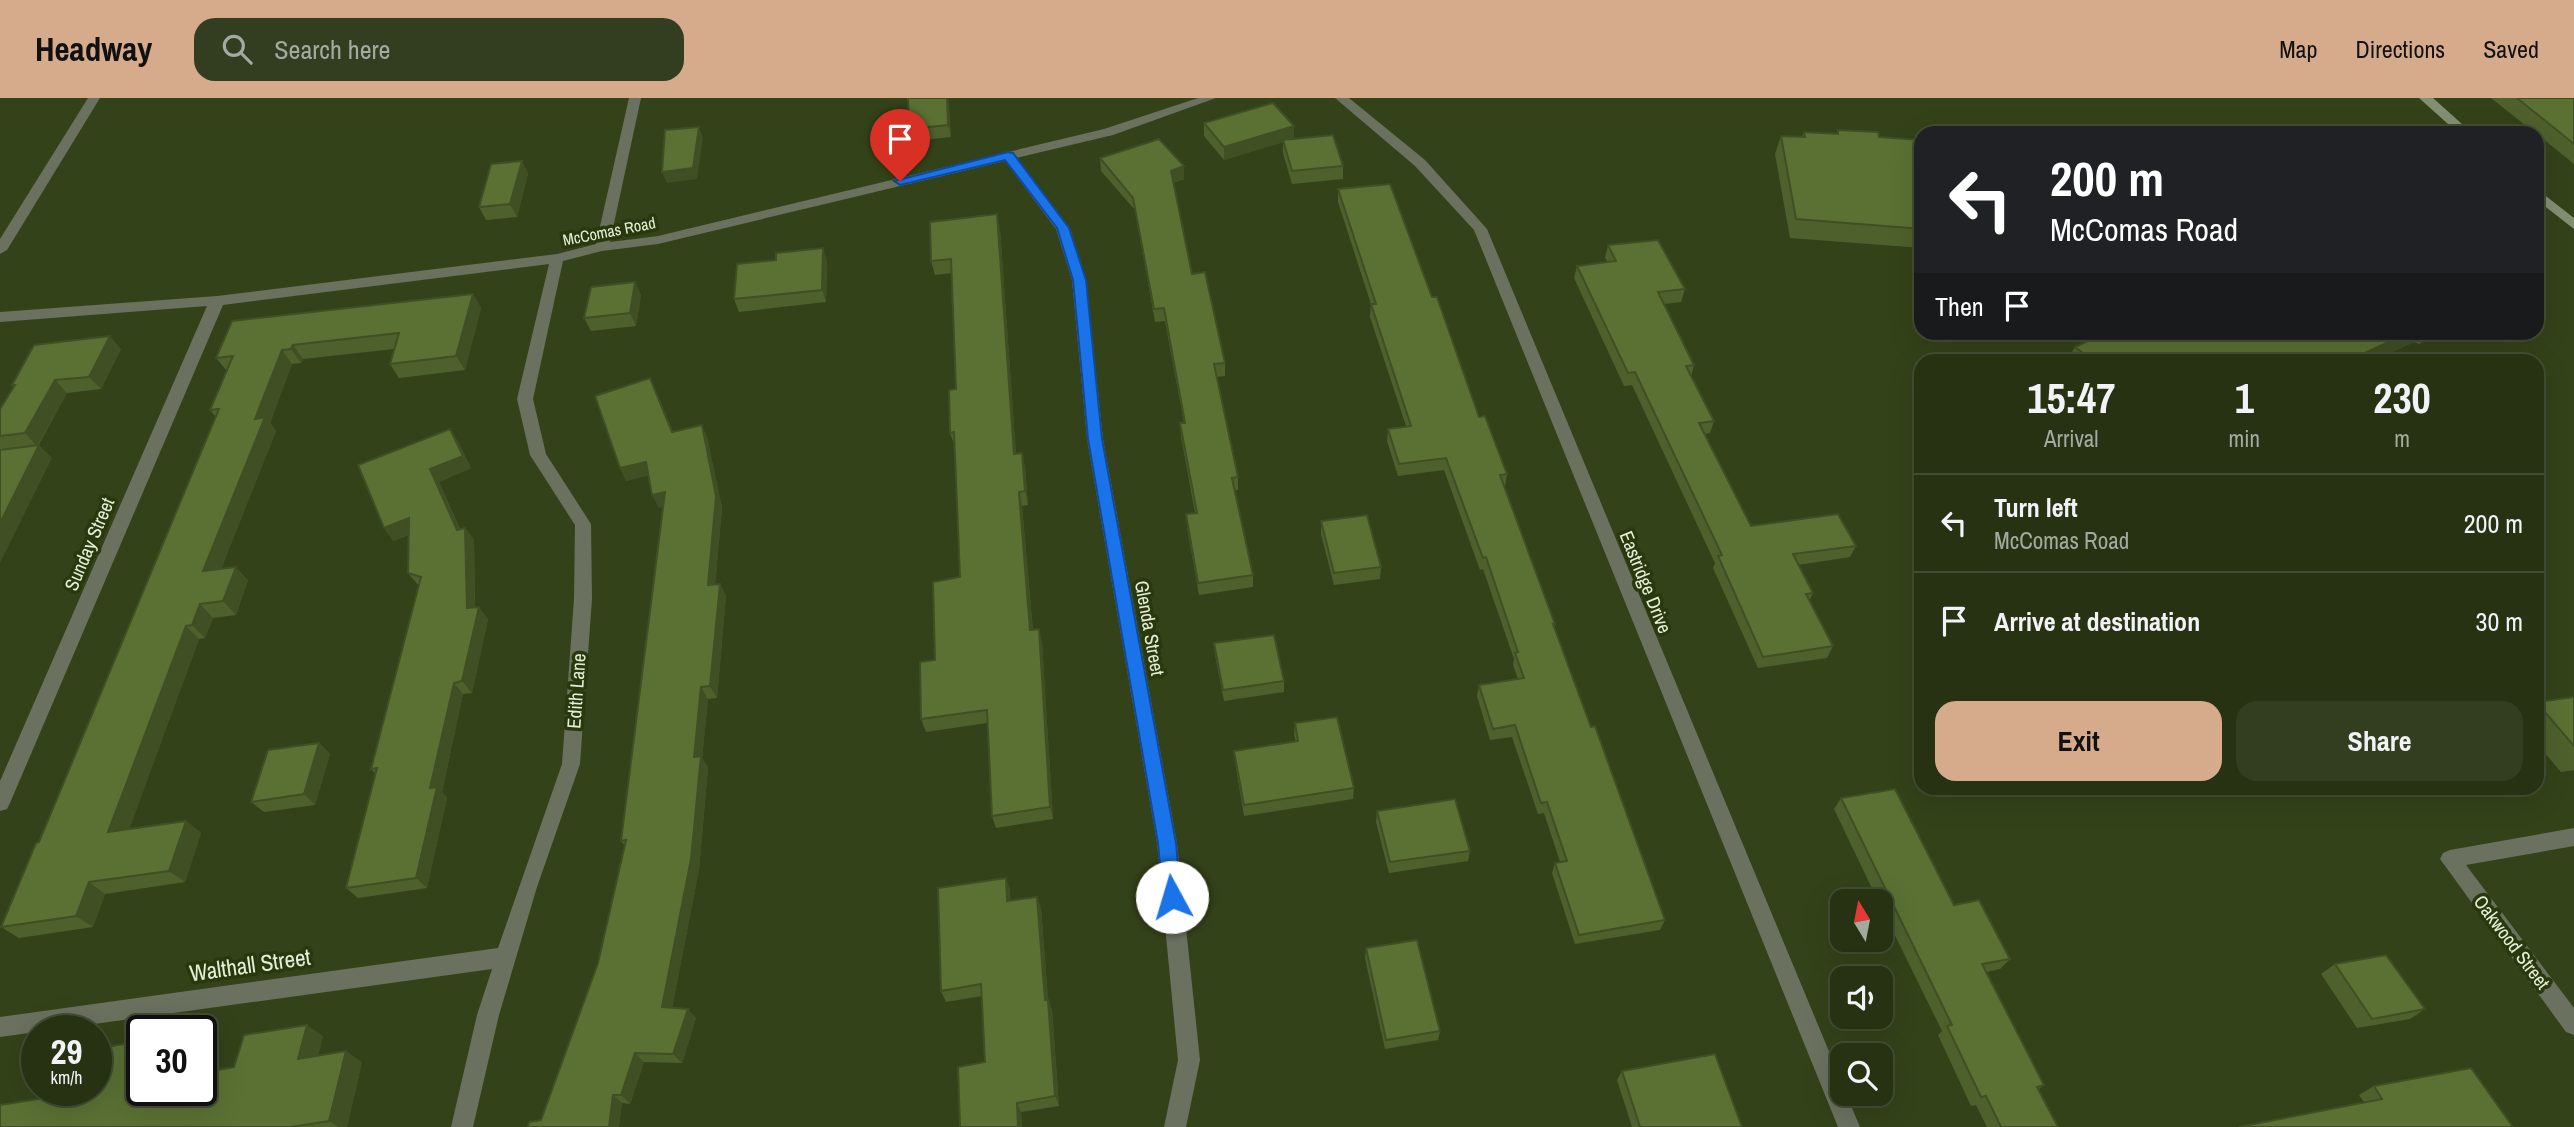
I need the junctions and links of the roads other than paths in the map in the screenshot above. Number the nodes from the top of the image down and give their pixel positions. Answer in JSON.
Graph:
{"nodes":[{"id":1,"x":94,"y":98,"type":"edge"},
{"id":2,"x":635,"y":98,"type":"edge"},
{"id":3,"x":1210,"y":98,"type":"edge"},
{"id":4,"x":1341,"y":98,"type":"edge"},
{"id":5,"x":2425,"y":98,"type":"edge"},
{"id":6,"x":2458,"y":126,"type":"edge"},
{"id":7,"x":1008,"y":156,"type":"junction"},
{"id":8,"x":2544,"y":199,"type":"edge"},
{"id":9,"x":2574,"y":225,"type":"edge"},
{"id":10,"x":602,"y":247,"type":"junction"},
{"id":11,"x":0,"y":250,"type":"edge"},
{"id":12,"x":557,"y":258,"type":"junction"},
{"id":13,"x":217,"y":301,"type":"junction"},
{"id":14,"x":0,"y":317,"type":"edge"},
{"id":15,"x":0,"y":803,"type":"edge"},
{"id":16,"x":2574,"y":837,"type":"edge"},
{"id":17,"x":507,"y":957,"type":"junction"},
{"id":18,"x":2574,"y":1025,"type":"edge"},
{"id":19,"x":0,"y":1027,"type":"edge"},
{"id":20,"x":462,"y":1127,"type":"edge"},
{"id":21,"x":1175,"y":1127,"type":"edge"},
{"id":22,"x":1849,"y":1127,"type":"edge"}],
"edges":[{"from":1,"to":11,"type":"street"},
{"from":2,"to":10,"type":"street"},
{"from":3,"to":7,"type":"street","name":"McComas Road"},
{"from":4,"to":22,"type":"street","name":"Eastridge Drive"},
{"from":5,"to":6,"type":"street"},
{"from":7,"to":10,"type":"street","name":"McComas Road"},
{"from":7,"to":21,"type":"street","name":"Glenda Street"},
{"from":8,"to":9,"type":"street"},
{"from":10,"to":12,"type":"street","name":"McComas Road"},
{"from":12,"to":13,"type":"street","name":"McComas Road"},
{"from":12,"to":17,"type":"street","name":"Edith Lane"},
{"from":13,"to":14,"type":"street","name":"McComas Road"},
{"from":13,"to":15,"type":"street","name":"Sunday Street"},
{"from":16,"to":18,"type":"street","name":"Oakwood Street"},
{"from":17,"to":19,"type":"street","name":"Walthall Street"},
{"from":17,"to":20,"type":"street","name":"Edith Lane"}]}
